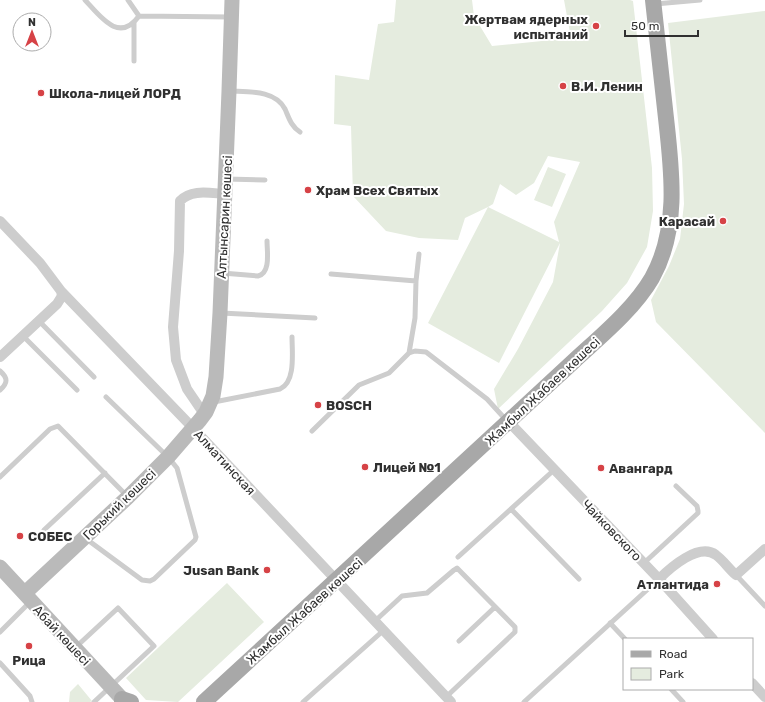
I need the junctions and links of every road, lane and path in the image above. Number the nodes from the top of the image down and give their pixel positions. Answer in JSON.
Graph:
{"nodes":[{"id":1,"x":85,"y":0,"type":"edge"},
{"id":2,"x":128,"y":0,"type":"edge"},
{"id":3,"x":232,"y":0,"type":"edge"},
{"id":4,"x":700,"y":0,"type":"edge"},
{"id":5,"x":653,"y":2,"type":"edge"},
{"id":6,"x":139,"y":16,"type":"junction"},
{"id":7,"x":231,"y":17,"type":"junction"},
{"id":8,"x":134,"y":23,"type":"junction"},
{"id":9,"x":134,"y":61,"type":"dead end"},
{"id":10,"x":230,"y":91,"type":"junction"},
{"id":11,"x":300,"y":132,"type":"dead end"},
{"id":12,"x":264,"y":180,"type":"dead end"},
{"id":13,"x":225,"y":187,"type":"junction"},
{"id":14,"x":0,"y":221,"type":"edge"},
{"id":15,"x":267,"y":241,"type":"dead end"},
{"id":16,"x":420,"y":254,"type":"dead end"},
{"id":17,"x":221,"y":273,"type":"junction"},
{"id":18,"x":331,"y":274,"type":"dead end"},
{"id":19,"x":416,"y":282,"type":"junction"},
{"id":20,"x":61,"y":290,"type":"junction"},
{"id":21,"x":220,"y":313,"type":"junction"},
{"id":22,"x":315,"y":318,"type":"dead end"},
{"id":23,"x":39,"y":321,"type":"junction"},
{"id":24,"x":23,"y":336,"type":"junction"},
{"id":25,"x":292,"y":337,"type":"dead end"},
{"id":26,"x":409,"y":353,"type":"junction"},
{"id":27,"x":0,"y":357,"type":"edge"},
{"id":28,"x":0,"y":371,"type":"edge"},
{"id":29,"x":94,"y":377,"type":"dead end"},
{"id":30,"x":0,"y":390,"type":"edge"},
{"id":31,"x":77,"y":390,"type":"dead end"},
{"id":32,"x":106,"y":396,"type":"dead end"},
{"id":33,"x":208,"y":408,"type":"junction"},
{"id":34,"x":509,"y":422,"type":"junction"},
{"id":35,"x":193,"y":428,"type":"junction"},
{"id":36,"x":312,"y":431,"type":"dead end"},
{"id":37,"x":168,"y":457,"type":"junction"},
{"id":38,"x":554,"y":470,"type":"junction"},
{"id":39,"x":104,"y":473,"type":"junction"},
{"id":40,"x":0,"y":477,"type":"edge"},
{"id":41,"x":676,"y":486,"type":"dead end"},
{"id":42,"x":128,"y":496,"type":"junction"},
{"id":43,"x":511,"y":509,"type":"junction"},
{"id":44,"x":44,"y":530,"type":"dead end"},
{"id":45,"x":84,"y":538,"type":"junction"},
{"id":46,"x":765,"y":549,"type":"edge"},
{"id":47,"x":458,"y":558,"type":"dead end"},
{"id":48,"x":644,"y":563,"type":"junction"},
{"id":49,"x":0,"y":567,"type":"edge"},
{"id":50,"x":736,"y":575,"type":"junction"},
{"id":51,"x":578,"y":579,"type":"dead end"},
{"id":52,"x":659,"y":579,"type":"junction"},
{"id":53,"x":337,"y":581,"type":"junction"},
{"id":54,"x":28,"y":597,"type":"junction"},
{"id":55,"x":765,"y":606,"type":"edge"},
{"id":56,"x":495,"y":607,"type":"junction"},
{"id":57,"x":375,"y":621,"type":"junction"},
{"id":58,"x":610,"y":623,"type":"junction"},
{"id":59,"x":384,"y":630,"type":"junction"},
{"id":60,"x":0,"y":632,"type":"edge"},
{"id":61,"x":624,"y":638,"type":"edge"},
{"id":62,"x":712,"y":638,"type":"edge"},
{"id":63,"x":459,"y":641,"type":"dead end"},
{"id":64,"x":74,"y":649,"type":"junction"},
{"id":65,"x":0,"y":663,"type":"edge"},
{"id":66,"x":753,"y":684,"type":"edge"},
{"id":67,"x":111,"y":687,"type":"junction"},
{"id":68,"x":672,"y":690,"type":"edge"},
{"id":69,"x":765,"y":697,"type":"edge"},
{"id":70,"x":448,"y":700,"type":"edge"},
{"id":71,"x":125,"y":701,"type":"edge"},
{"id":72,"x":32,"y":702,"type":"edge"},
{"id":73,"x":94,"y":702,"type":"edge"},
{"id":74,"x":204,"y":702,"type":"edge"},
{"id":75,"x":303,"y":702,"type":"edge"},
{"id":76,"x":524,"y":702,"type":"edge"},
{"id":77,"x":683,"y":702,"type":"edge"}],
"edges":[{"from":1,"to":8,"type":"lane"},
{"from":2,"to":6,"type":"lane"},
{"from":3,"to":7,"type":"street","name":"Алтынсарин көшесі"},
{"from":4,"to":5,"type":"lane"},
{"from":5,"to":34,"type":"main road","name":"Жамбыл Жабаев көшесі"},
{"from":6,"to":7,"type":"lane"},
{"from":6,"to":8,"type":"lane"},
{"from":7,"to":10,"type":"street","name":"Алтынсарин көшесі"},
{"from":8,"to":9,"type":"lane"},
{"from":10,"to":11,"type":"lane"},
{"from":10,"to":13,"type":"street","name":"Алтынсарин көшесі"},
{"from":12,"to":13,"type":"lane"},
{"from":13,"to":17,"type":"street","name":"Алтынсарин көшесі"},
{"from":13,"to":33,"type":"street"},
{"from":14,"to":20,"type":"street","name":"Алматинская"},
{"from":15,"to":17,"type":"lane"},
{"from":16,"to":19,"type":"lane"},
{"from":17,"to":21,"type":"street","name":"Алтынсарин көшесі"},
{"from":18,"to":19,"type":"lane"},
{"from":19,"to":26,"type":"lane"},
{"from":20,"to":23,"type":"street"},
{"from":20,"to":35,"type":"street","name":"Алматинская"},
{"from":21,"to":22,"type":"lane"},
{"from":21,"to":33,"type":"street","name":"Алтынсарин көшесі"},
{"from":23,"to":24,"type":"street"},
{"from":23,"to":29,"type":"lane"},
{"from":24,"to":27,"type":"street"},
{"from":24,"to":31,"type":"lane"},
{"from":25,"to":33,"type":"lane"},
{"from":26,"to":34,"type":"lane"},
{"from":26,"to":36,"type":"lane"},
{"from":28,"to":30,"type":"lane"},
{"from":32,"to":37,"type":"lane"},
{"from":33,"to":35,"type":"street","name":"Алтынсарин көшесі"},
{"from":34,"to":38,"type":"street","name":"Чайковского"},
{"from":34,"to":53,"type":"main road","name":"Жамбыл Жабаев көшесі"},
{"from":35,"to":37,"type":"street","name":"Горький көшесі"},
{"from":35,"to":53,"type":"street","name":"Алматинская"},
{"from":37,"to":42,"type":"street","name":"Горький көшесі"},
{"from":37,"to":45,"type":"lane"},
{"from":38,"to":43,"type":"lane"},
{"from":38,"to":48,"type":"street","name":"Чайковского"},
{"from":39,"to":40,"type":"lane"},
{"from":39,"to":42,"type":"lane"},
{"from":39,"to":44,"type":"lane"},
{"from":41,"to":48,"type":"lane"},
{"from":42,"to":45,"type":"street","name":"Горький көшесі"},
{"from":43,"to":47,"type":"lane"},
{"from":43,"to":51,"type":"lane"},
{"from":45,"to":54,"type":"street","name":"Горький көшесі"},
{"from":46,"to":50,"type":"street"},
{"from":48,"to":52,"type":"street","name":"Чайковского"},
{"from":49,"to":54,"type":"street","name":"Абай көшесі"},
{"from":50,"to":52,"type":"street"},
{"from":50,"to":55,"type":"lane"},
{"from":52,"to":58,"type":"lane"},
{"from":52,"to":62,"type":"street","name":"Чайковского"},
{"from":53,"to":57,"type":"street","name":"Алматинская"},
{"from":53,"to":74,"type":"main road","name":"Жамбыл Жабаев көшесі"},
{"from":54,"to":60,"type":"lane"},
{"from":54,"to":64,"type":"street","name":"Абай көшесі"},
{"from":56,"to":57,"type":"lane"},
{"from":56,"to":63,"type":"lane"},
{"from":56,"to":70,"type":"lane"},
{"from":57,"to":59,"type":"street","name":"Алматинская"},
{"from":58,"to":61,"type":"lane"},
{"from":58,"to":76,"type":"lane"},
{"from":59,"to":70,"type":"street","name":"Алматинская"},
{"from":59,"to":75,"type":"lane"},
{"from":64,"to":67,"type":"street","name":"Абай көшесі"},
{"from":64,"to":67,"type":"lane"},
{"from":65,"to":72,"type":"lane"},
{"from":66,"to":69,"type":"street"},
{"from":67,"to":71,"type":"street","name":"Абай көшесі"},
{"from":67,"to":73,"type":"lane"},
{"from":68,"to":77,"type":"lane"}]}
